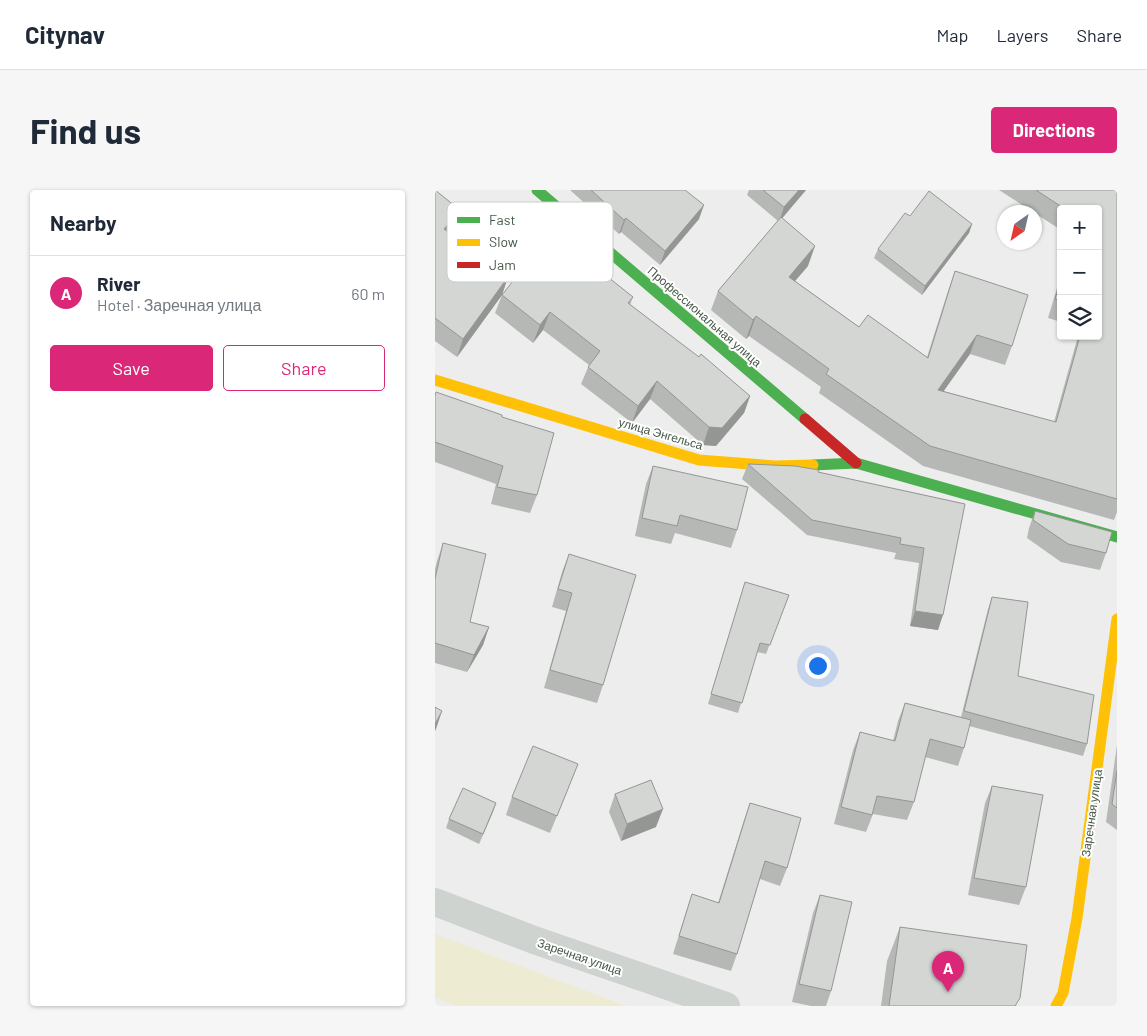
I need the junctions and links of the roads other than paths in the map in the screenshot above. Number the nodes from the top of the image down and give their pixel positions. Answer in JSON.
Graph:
{"nodes":[{"id":1,"x":537,"y":190,"type":"edge"},
{"id":2,"x":551,"y":202,"type":"edge"},
{"id":3,"x":613,"y":255,"type":"edge"},
{"id":4,"x":435,"y":380,"type":"edge"},
{"id":5,"x":856,"y":463,"type":"junction"},
{"id":6,"x":1117,"y":537,"type":"edge"},
{"id":7,"x":1117,"y":619,"type":"edge"},
{"id":8,"x":435,"y":902,"type":"edge"},
{"id":9,"x":725,"y":1006,"type":"edge"},
{"id":10,"x":1056,"y":1006,"type":"edge"}],
"edges":[{"from":1,"to":2,"type":"street","name":"Профессиональная улица"},
{"from":3,"to":5,"type":"street","name":"Профессиональная улица"},
{"from":4,"to":5,"type":"street","name":"улица Энгельса"},
{"from":5,"to":6,"type":"street","name":"улица Энгельса"},
{"from":7,"to":10,"type":"street","name":"Заречная улица"},
{"from":8,"to":9,"type":"street","name":"Заречная улица"}]}
